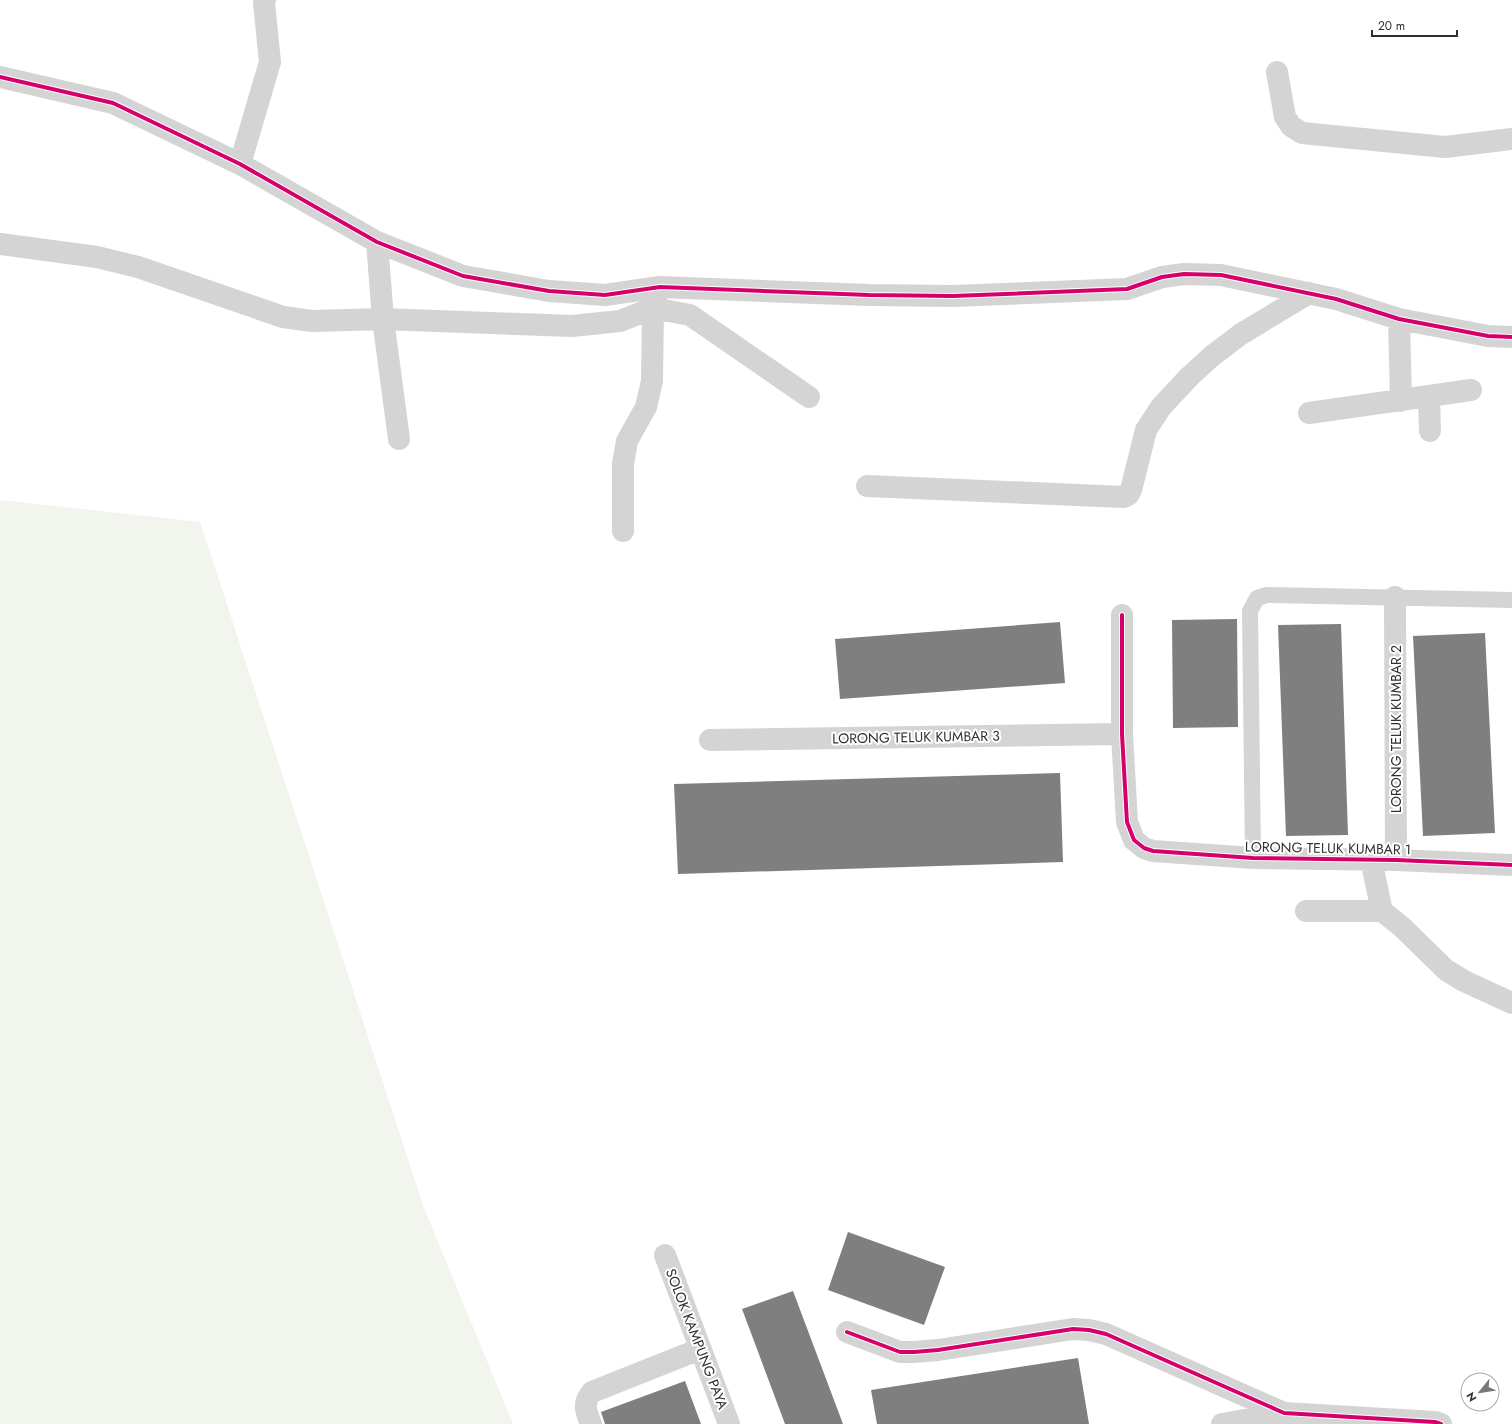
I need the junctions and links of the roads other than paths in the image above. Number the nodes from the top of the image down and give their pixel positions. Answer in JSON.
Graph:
{"nodes":[{"id":1,"x":265,"y":0,"type":"edge"},
{"id":2,"x":1277,"y":72,"type":"dead end"},
{"id":3,"x":0,"y":77,"type":"edge"},
{"id":4,"x":1512,"y":139,"type":"edge"},
{"id":5,"x":240,"y":164,"type":"junction"},
{"id":6,"x":377,"y":242,"type":"junction"},
{"id":7,"x":0,"y":244,"type":"edge"},
{"id":8,"x":660,"y":287,"type":"junction"},
{"id":9,"x":1308,"y":293,"type":"junction"},
{"id":10,"x":653,"y":308,"type":"junction"},
{"id":11,"x":383,"y":319,"type":"junction"},
{"id":12,"x":1399,"y":319,"type":"junction"},
{"id":13,"x":1512,"y":337,"type":"edge"},
{"id":14,"x":1471,"y":390,"type":"dead end"},
{"id":15,"x":809,"y":397,"type":"dead end"},
{"id":16,"x":1429,"y":397,"type":"junction"},
{"id":17,"x":1401,"y":401,"type":"junction"},
{"id":18,"x":1309,"y":413,"type":"dead end"},
{"id":19,"x":1430,"y":431,"type":"dead end"},
{"id":20,"x":399,"y":439,"type":"dead end"},
{"id":21,"x":867,"y":486,"type":"dead end"},
{"id":22,"x":622,"y":531,"type":"dead end"},
{"id":23,"x":1395,"y":597,"type":"junction"},
{"id":24,"x":1512,"y":600,"type":"edge"},
{"id":25,"x":1122,"y":615,"type":"dead end"},
{"id":26,"x":1122,"y":734,"type":"junction"},
{"id":27,"x":710,"y":740,"type":"dead end"},
{"id":28,"x":1253,"y":858,"type":"junction"},
{"id":29,"x":1372,"y":860,"type":"junction"},
{"id":30,"x":1396,"y":860,"type":"junction"},
{"id":31,"x":1512,"y":865,"type":"edge"},
{"id":32,"x":1306,"y":911,"type":"dead end"},
{"id":33,"x":1382,"y":911,"type":"junction"},
{"id":34,"x":1512,"y":1003,"type":"edge"},
{"id":35,"x":665,"y":1255,"type":"dead end"},
{"id":36,"x":847,"y":1332,"type":"dead end"},
{"id":37,"x":700,"y":1349,"type":"junction"},
{"id":38,"x":1284,"y":1413,"type":"junction"},
{"id":39,"x":591,"y":1424,"type":"edge"},
{"id":40,"x":729,"y":1424,"type":"edge"},
{"id":41,"x":1222,"y":1424,"type":"edge"},
{"id":42,"x":1441,"y":1424,"type":"edge"}],
"edges":[{"from":1,"to":5,"type":"street"},
{"from":2,"to":4,"type":"street"},
{"from":3,"to":5,"type":"street"},
{"from":5,"to":6,"type":"street"},
{"from":6,"to":8,"type":"street"},
{"from":6,"to":11,"type":"street"},
{"from":7,"to":11,"type":"street"},
{"from":8,"to":9,"type":"street"},
{"from":8,"to":10,"type":"street"},
{"from":9,"to":12,"type":"street"},
{"from":9,"to":21,"type":"street"},
{"from":10,"to":11,"type":"street"},
{"from":10,"to":15,"type":"street"},
{"from":10,"to":22,"type":"street"},
{"from":11,"to":20,"type":"street"},
{"from":12,"to":13,"type":"street"},
{"from":12,"to":17,"type":"street"},
{"from":14,"to":16,"type":"street"},
{"from":16,"to":17,"type":"street"},
{"from":16,"to":19,"type":"street"},
{"from":17,"to":18,"type":"street"},
{"from":23,"to":24,"type":"lane"},
{"from":23,"to":28,"type":"lane"},
{"from":23,"to":30,"type":"street","name":"LORONG TELUK KUMBAR 2"},
{"from":25,"to":26,"type":"street"},
{"from":26,"to":27,"type":"street","name":"LORONG TELUK KUMBAR 3"},
{"from":26,"to":28,"type":"street","name":"LORONG TELUK KUMBAR 1"},
{"from":28,"to":29,"type":"street","name":"LORONG TELUK KUMBAR 1"},
{"from":29,"to":30,"type":"street","name":"LORONG TELUK KUMBAR 1"},
{"from":29,"to":33,"type":"street"},
{"from":30,"to":31,"type":"street","name":"LORONG TELUK KUMBAR 1"},
{"from":32,"to":33,"type":"street"},
{"from":33,"to":34,"type":"street"},
{"from":35,"to":37,"type":"street","name":"SOLOK KAMPUNG PAYA"},
{"from":36,"to":38,"type":"street"},
{"from":37,"to":39,"type":"street"},
{"from":37,"to":40,"type":"street","name":"SOLOK KAMPUNG PAYA"},
{"from":38,"to":41,"type":"street"},
{"from":38,"to":42,"type":"street"}]}
